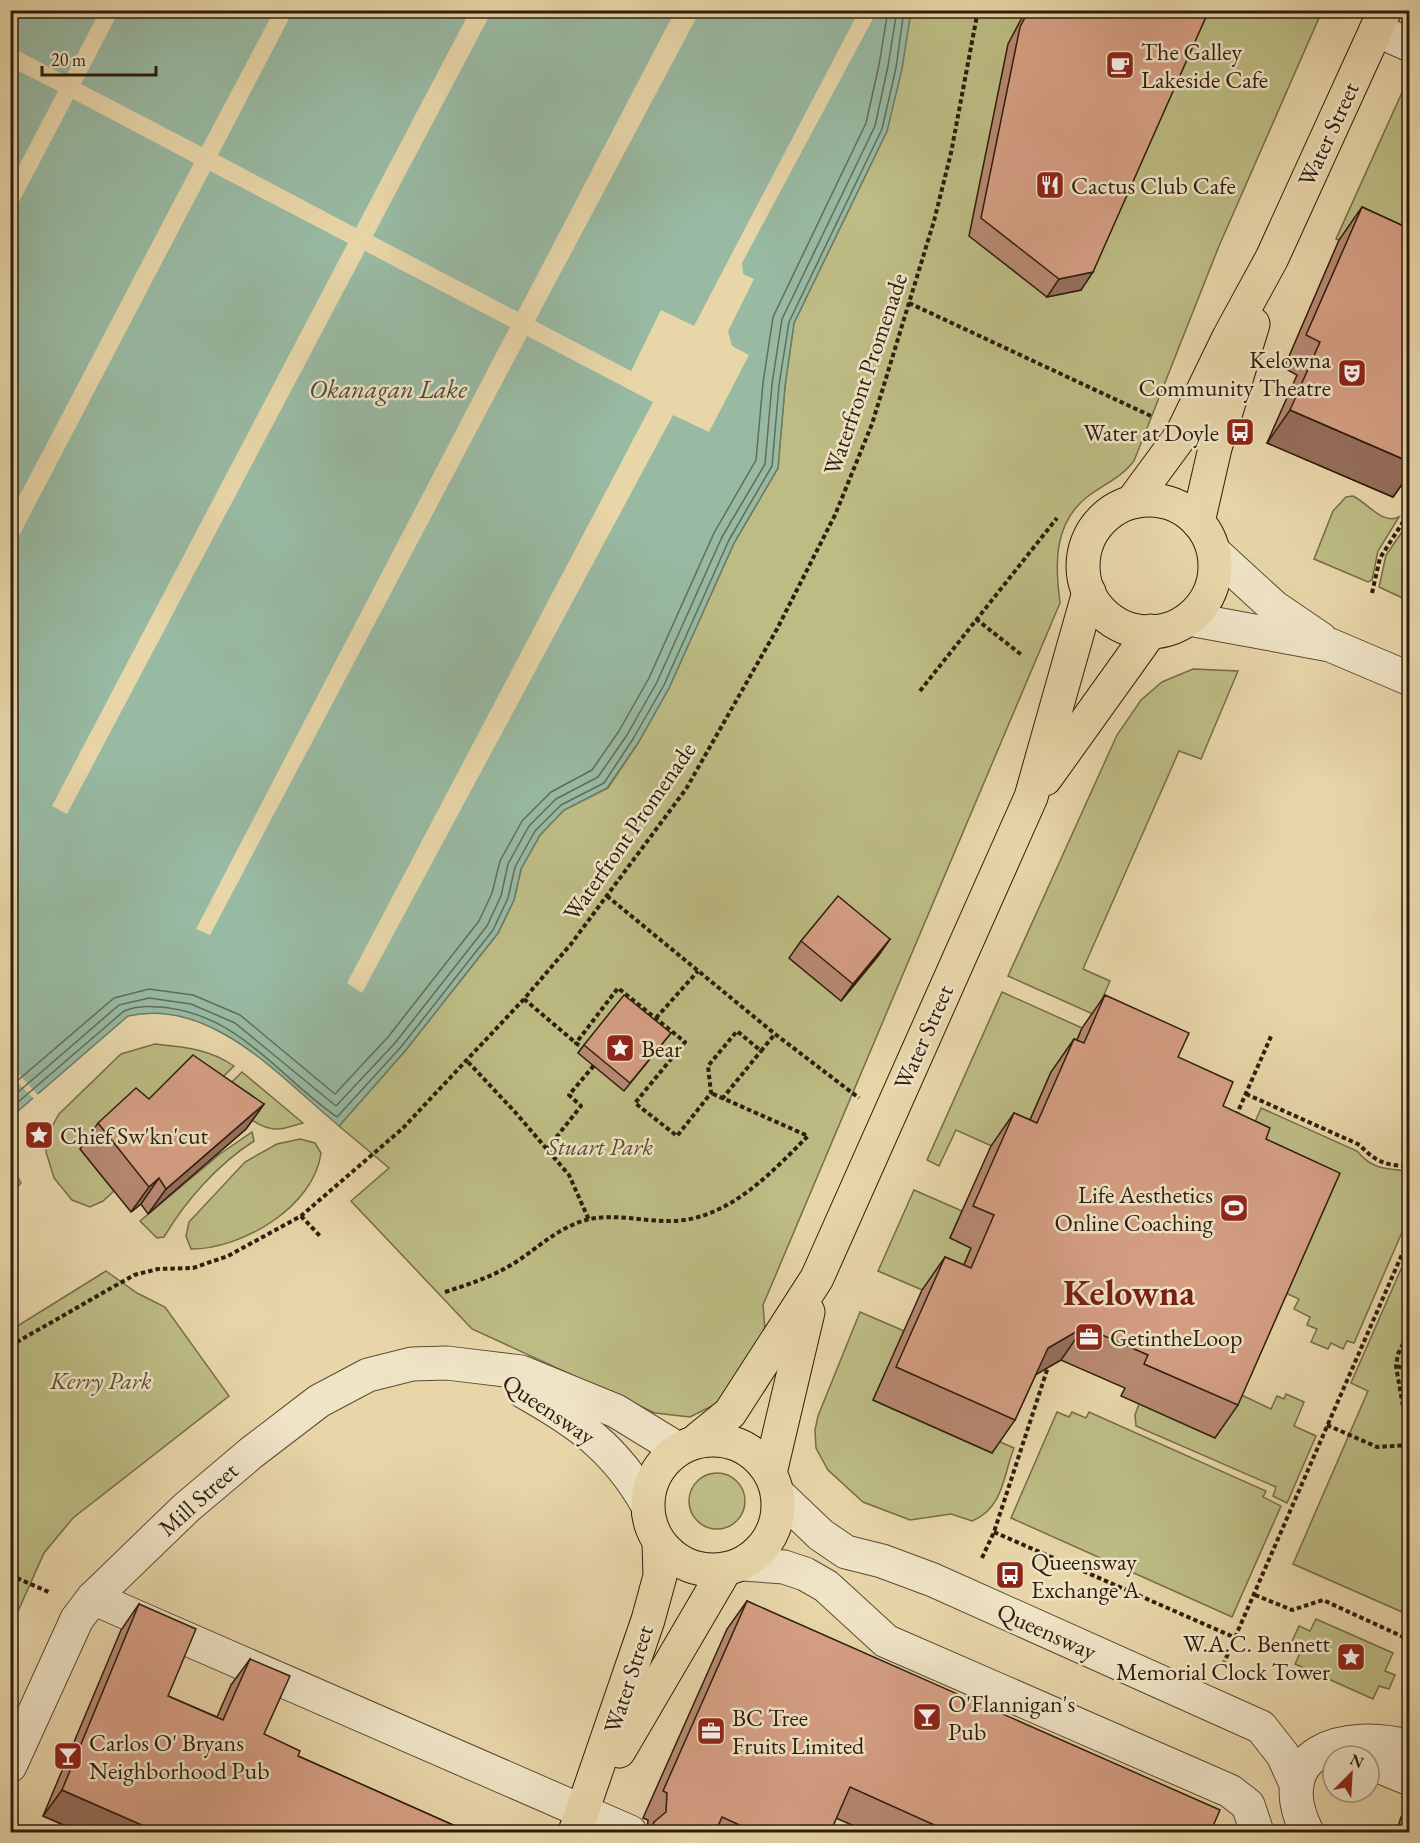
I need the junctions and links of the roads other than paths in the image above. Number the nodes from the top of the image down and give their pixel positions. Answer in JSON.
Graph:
{"nodes":[{"id":1,"x":1381,"y":20,"type":"edge"},
{"id":2,"x":1410,"y":45,"type":"edge"},
{"id":3,"x":1272,"y":258,"type":"junction"},
{"id":4,"x":1132,"y":502,"type":"junction"},
{"id":5,"x":1198,"y":522,"type":"junction"},
{"id":6,"x":1214,"y":552,"type":"junction"},
{"id":7,"x":1089,"y":592,"type":"junction"},
{"id":8,"x":1189,"y":619,"type":"junction"},
{"id":9,"x":1151,"y":631,"type":"junction"},
{"id":10,"x":1330,"y":645,"type":"junction"},
{"id":11,"x":1410,"y":679,"type":"edge"},
{"id":12,"x":1031,"y":797,"type":"junction"},
{"id":13,"x":817,"y":1278,"type":"junction"},
{"id":14,"x":488,"y":1368,"type":"junction"},
{"id":15,"x":688,"y":1444,"type":"junction"},
{"id":16,"x":775,"y":1484,"type":"junction"},
{"id":17,"x":647,"y":1504,"type":"junction"},
{"id":18,"x":658,"y":1543,"type":"junction"},
{"id":19,"x":734,"y":1567,"type":"junction"},
{"id":20,"x":88,"y":1603,"type":"junction"},
{"id":21,"x":1355,"y":1744,"type":"edge"},
{"id":22,"x":1410,"y":1747,"type":"edge"},
{"id":23,"x":1321,"y":1750,"type":"edge"},
{"id":24,"x":10,"y":1766,"type":"edge"},
{"id":25,"x":1381,"y":1767,"type":"edge"},
{"id":26,"x":1410,"y":1779,"type":"edge"},
{"id":27,"x":1297,"y":1786,"type":"junction"},
{"id":28,"x":580,"y":1823,"type":"edge"},
{"id":29,"x":630,"y":1833,"type":"edge"},
{"id":30,"x":1257,"y":1833,"type":"edge"},
{"id":31,"x":1280,"y":1833,"type":"edge"},
{"id":32,"x":1307,"y":1833,"type":"edge"}],
"edges":[{"from":1,"to":2,"type":"street"},
{"from":1,"to":3,"type":"main road","name":"Water Street"},
{"from":3,"to":4,"type":"main road","name":"Water Street"},
{"from":3,"to":5,"type":"main road","name":"Water Street"},
{"from":4,"to":5,"type":"main road"},
{"from":4,"to":7,"type":"main road"},
{"from":5,"to":6,"type":"main road"},
{"from":6,"to":8,"type":"main road"},
{"from":6,"to":10,"type":"street"},
{"from":7,"to":9,"type":"main road"},
{"from":7,"to":12,"type":"main road","name":"Water Street"},
{"from":8,"to":9,"type":"main road"},
{"from":8,"to":10,"type":"street"},
{"from":9,"to":12,"type":"main road","name":"Water Street"},
{"from":10,"to":11,"type":"street"},
{"from":12,"to":13,"type":"main road","name":"Water Street"},
{"from":13,"to":15,"type":"main road","name":"Water Street"},
{"from":13,"to":16,"type":"main road","name":"Water Street"},
{"from":14,"to":15,"type":"street","name":"Queensway"},
{"from":14,"to":17,"type":"street","name":"Queensway"},
{"from":14,"to":20,"type":"street","name":"Mill Street"},
{"from":15,"to":16,"type":"main road"},
{"from":15,"to":17,"type":"main road"},
{"from":16,"to":19,"type":"main road"},
{"from":16,"to":27,"type":"street","name":"Queensway"},
{"from":17,"to":18,"type":"main road"},
{"from":18,"to":19,"type":"main road"},
{"from":18,"to":28,"type":"main road","name":"Water Street"},
{"from":19,"to":28,"type":"main road","name":"Water Street"},
{"from":19,"to":30,"type":"street"},
{"from":20,"to":24,"type":"street","name":"Mill Street"},
{"from":20,"to":28,"type":"street"},
{"from":21,"to":22,"type":"street"},
{"from":23,"to":27,"type":"street"},
{"from":25,"to":26,"type":"street"},
{"from":27,"to":31,"type":"street"},
{"from":27,"to":32,"type":"street","name":"Queensway"},
{"from":28,"to":29,"type":"street"}]}
